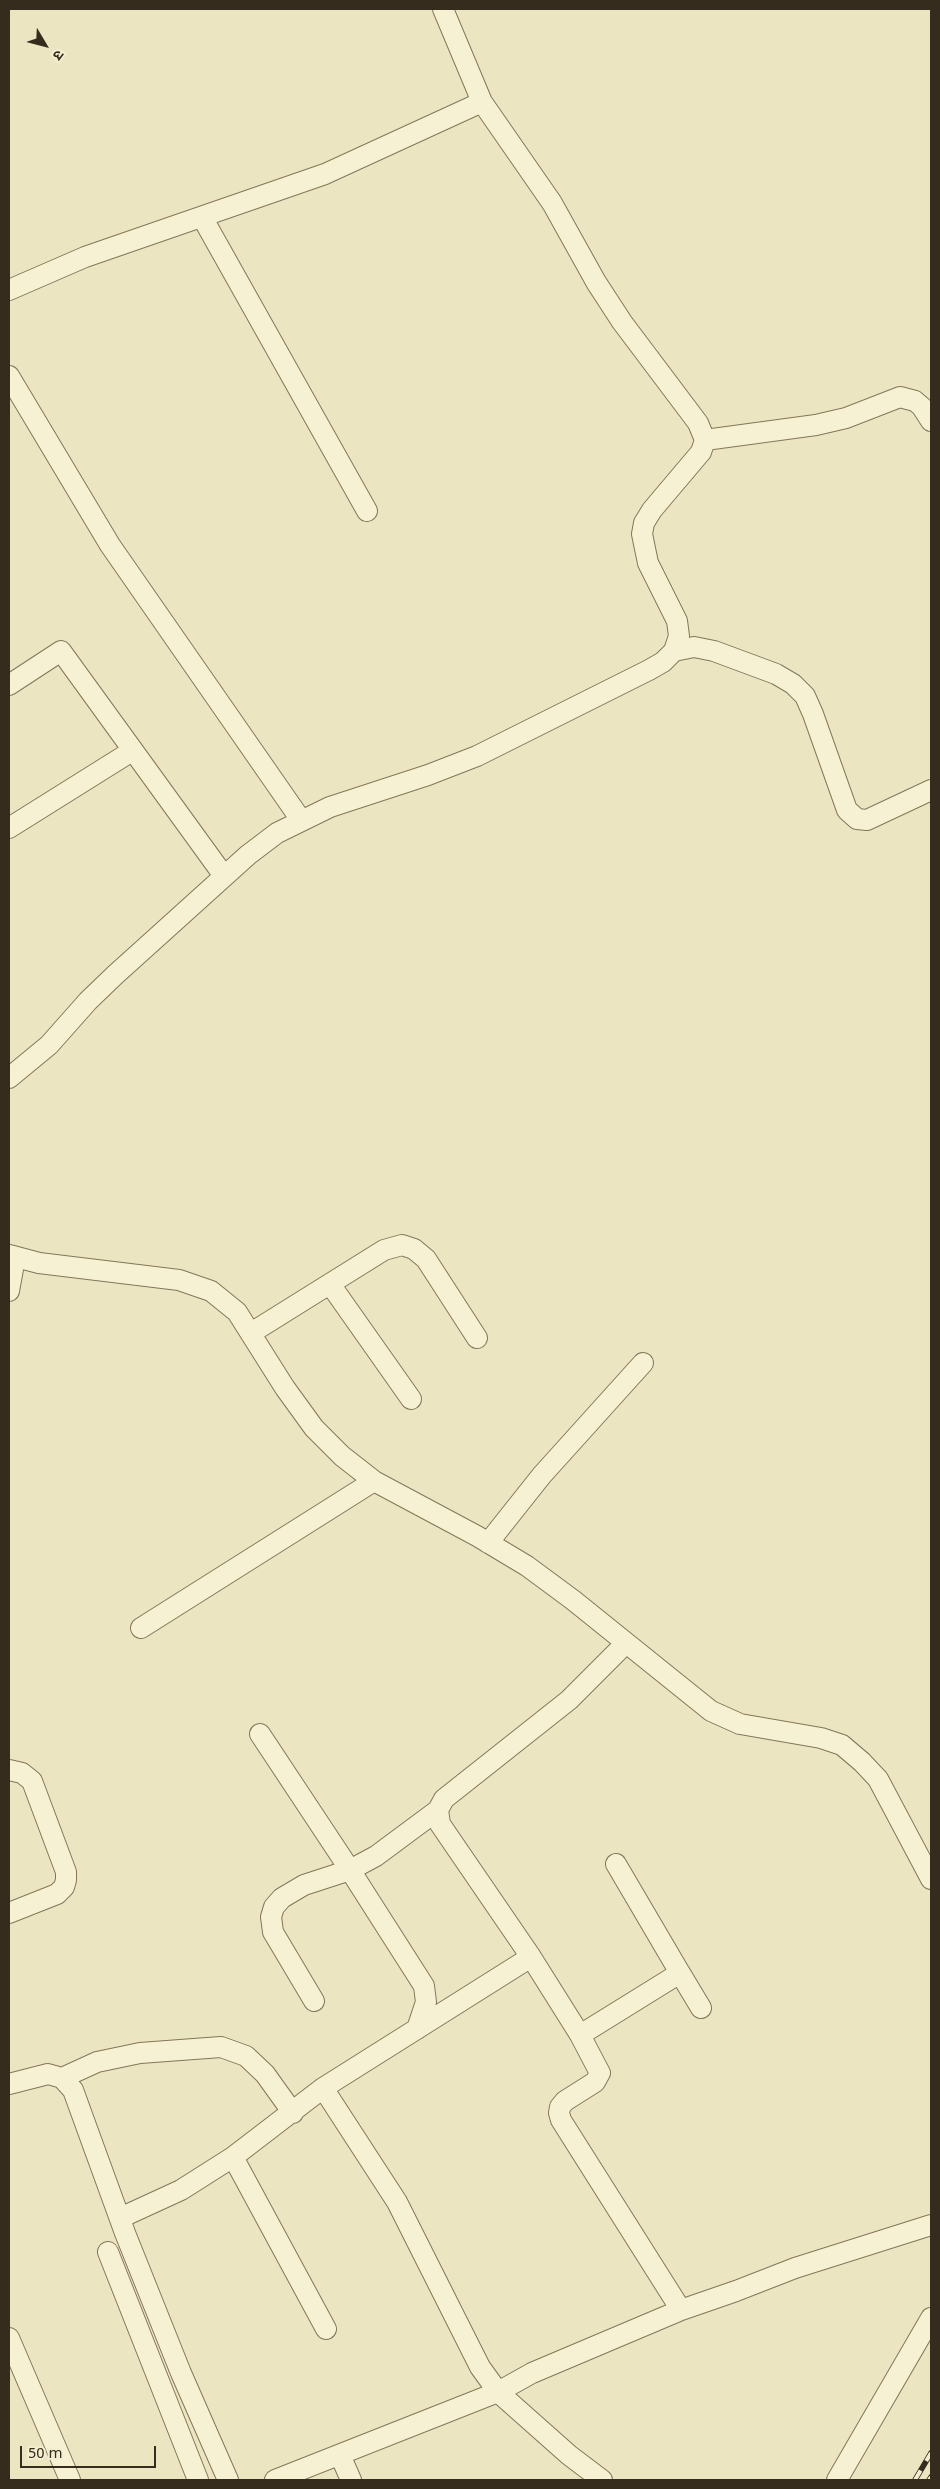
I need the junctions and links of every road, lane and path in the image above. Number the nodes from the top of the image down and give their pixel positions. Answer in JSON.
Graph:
{"nodes":[{"id":1,"x":443,"y":9,"type":"edge"},
{"id":2,"x":482,"y":102,"type":"junction"},
{"id":3,"x":202,"y":217,"type":"junction"},
{"id":4,"x":10,"y":285,"type":"edge"},
{"id":5,"x":9,"y":376,"type":"edge"},
{"id":6,"x":931,"y":421,"type":"edge"},
{"id":7,"x":705,"y":440,"type":"junction"},
{"id":8,"x":366,"y":511,"type":"dead end"},
{"id":9,"x":674,"y":650,"type":"junction"},
{"id":10,"x":9,"y":685,"type":"edge"},
{"id":11,"x":132,"y":751,"type":"junction"},
{"id":12,"x":931,"y":790,"type":"edge"},
{"id":13,"x":301,"y":820,"type":"junction"},
{"id":14,"x":9,"y":828,"type":"edge"},
{"id":15,"x":224,"y":876,"type":"junction"},
{"id":16,"x":9,"y":1078,"type":"edge"},
{"id":17,"x":12,"y":1256,"type":"edge"},
{"id":18,"x":330,"y":1284,"type":"junction"},
{"id":19,"x":9,"y":1291,"type":"edge"},
{"id":20,"x":251,"y":1333,"type":"junction"},
{"id":21,"x":477,"y":1338,"type":"dead end"},
{"id":22,"x":643,"y":1363,"type":"dead end"},
{"id":23,"x":411,"y":1399,"type":"dead end"},
{"id":24,"x":374,"y":1481,"type":"junction"},
{"id":25,"x":488,"y":1543,"type":"junction"},
{"id":26,"x":141,"y":1628,"type":"dead end"},
{"id":27,"x":626,"y":1643,"type":"junction"},
{"id":28,"x":260,"y":1734,"type":"dead end"},
{"id":29,"x":9,"y":1770,"type":"edge"},
{"id":30,"x":438,"y":1810,"type":"junction"},
{"id":31,"x":616,"y":1864,"type":"dead end"},
{"id":32,"x":350,"y":1870,"type":"junction"},
{"id":33,"x":931,"y":1879,"type":"edge"},
{"id":34,"x":9,"y":1913,"type":"edge"},
{"id":35,"x":531,"y":1957,"type":"junction"},
{"id":36,"x":680,"y":1973,"type":"junction"},
{"id":37,"x":314,"y":2001,"type":"dead end"},
{"id":38,"x":701,"y":2008,"type":"dead end"},
{"id":39,"x":417,"y":2029,"type":"junction"},
{"id":40,"x":580,"y":2035,"type":"junction"},
{"id":41,"x":62,"y":2078,"type":"junction"},
{"id":42,"x":9,"y":2083,"type":"edge"},
{"id":43,"x":323,"y":2088,"type":"junction"},
{"id":44,"x":293,"y":2113,"type":"junction"},
{"id":45,"x":233,"y":2157,"type":"junction"},
{"id":46,"x":120,"y":2218,"type":"junction"},
{"id":47,"x":931,"y":2225,"type":"edge"},
{"id":48,"x":108,"y":2252,"type":"dead end"},
{"id":49,"x":681,"y":2310,"type":"junction"},
{"id":50,"x":931,"y":2318,"type":"edge"},
{"id":51,"x":326,"y":2329,"type":"dead end"},
{"id":52,"x":9,"y":2338,"type":"edge"},
{"id":53,"x":498,"y":2392,"type":"junction"},
{"id":54,"x":340,"y":2455,"type":"junction"},
{"id":55,"x":70,"y":2480,"type":"edge"},
{"id":56,"x":198,"y":2480,"type":"edge"},
{"id":57,"x":228,"y":2480,"type":"edge"},
{"id":58,"x":275,"y":2480,"type":"edge"},
{"id":59,"x":351,"y":2480,"type":"edge"},
{"id":60,"x":602,"y":2480,"type":"edge"},
{"id":61,"x":837,"y":2480,"type":"edge"}],
"edges":[{"from":1,"to":2,"type":"street"},
{"from":2,"to":3,"type":"street"},
{"from":2,"to":7,"type":"street"},
{"from":3,"to":4,"type":"street"},
{"from":3,"to":8,"type":"street"},
{"from":5,"to":13,"type":"street"},
{"from":6,"to":7,"type":"street"},
{"from":7,"to":9,"type":"street"},
{"from":9,"to":12,"type":"street"},
{"from":9,"to":13,"type":"street"},
{"from":10,"to":11,"type":"street"},
{"from":11,"to":14,"type":"street"},
{"from":11,"to":15,"type":"street"},
{"from":13,"to":15,"type":"street"},
{"from":15,"to":16,"type":"street"},
{"from":17,"to":19,"type":"street"},
{"from":17,"to":20,"type":"street"},
{"from":18,"to":20,"type":"street"},
{"from":18,"to":21,"type":"street"},
{"from":18,"to":23,"type":"street"},
{"from":20,"to":24,"type":"street"},
{"from":22,"to":25,"type":"street"},
{"from":24,"to":25,"type":"street"},
{"from":24,"to":26,"type":"street"},
{"from":25,"to":27,"type":"street"},
{"from":27,"to":30,"type":"street"},
{"from":27,"to":33,"type":"street"},
{"from":28,"to":32,"type":"street"},
{"from":29,"to":34,"type":"street"},
{"from":30,"to":32,"type":"street"},
{"from":30,"to":35,"type":"street"},
{"from":31,"to":36,"type":"street"},
{"from":32,"to":37,"type":"street"},
{"from":32,"to":39,"type":"street"},
{"from":35,"to":39,"type":"street"},
{"from":35,"to":40,"type":"street"},
{"from":36,"to":38,"type":"street"},
{"from":36,"to":40,"type":"street"},
{"from":39,"to":43,"type":"street"},
{"from":40,"to":49,"type":"street"},
{"from":41,"to":42,"type":"street"},
{"from":41,"to":44,"type":"street"},
{"from":41,"to":46,"type":"street"},
{"from":43,"to":44,"type":"street"},
{"from":43,"to":53,"type":"street"},
{"from":44,"to":45,"type":"street"},
{"from":45,"to":46,"type":"street"},
{"from":45,"to":51,"type":"street"},
{"from":46,"to":57,"type":"street"},
{"from":47,"to":49,"type":"street"},
{"from":48,"to":56,"type":"street"},
{"from":49,"to":53,"type":"street"},
{"from":50,"to":61,"type":"street"},
{"from":52,"to":55,"type":"street"},
{"from":53,"to":54,"type":"street"},
{"from":53,"to":60,"type":"street"},
{"from":54,"to":58,"type":"street"},
{"from":54,"to":59,"type":"street"}]}
